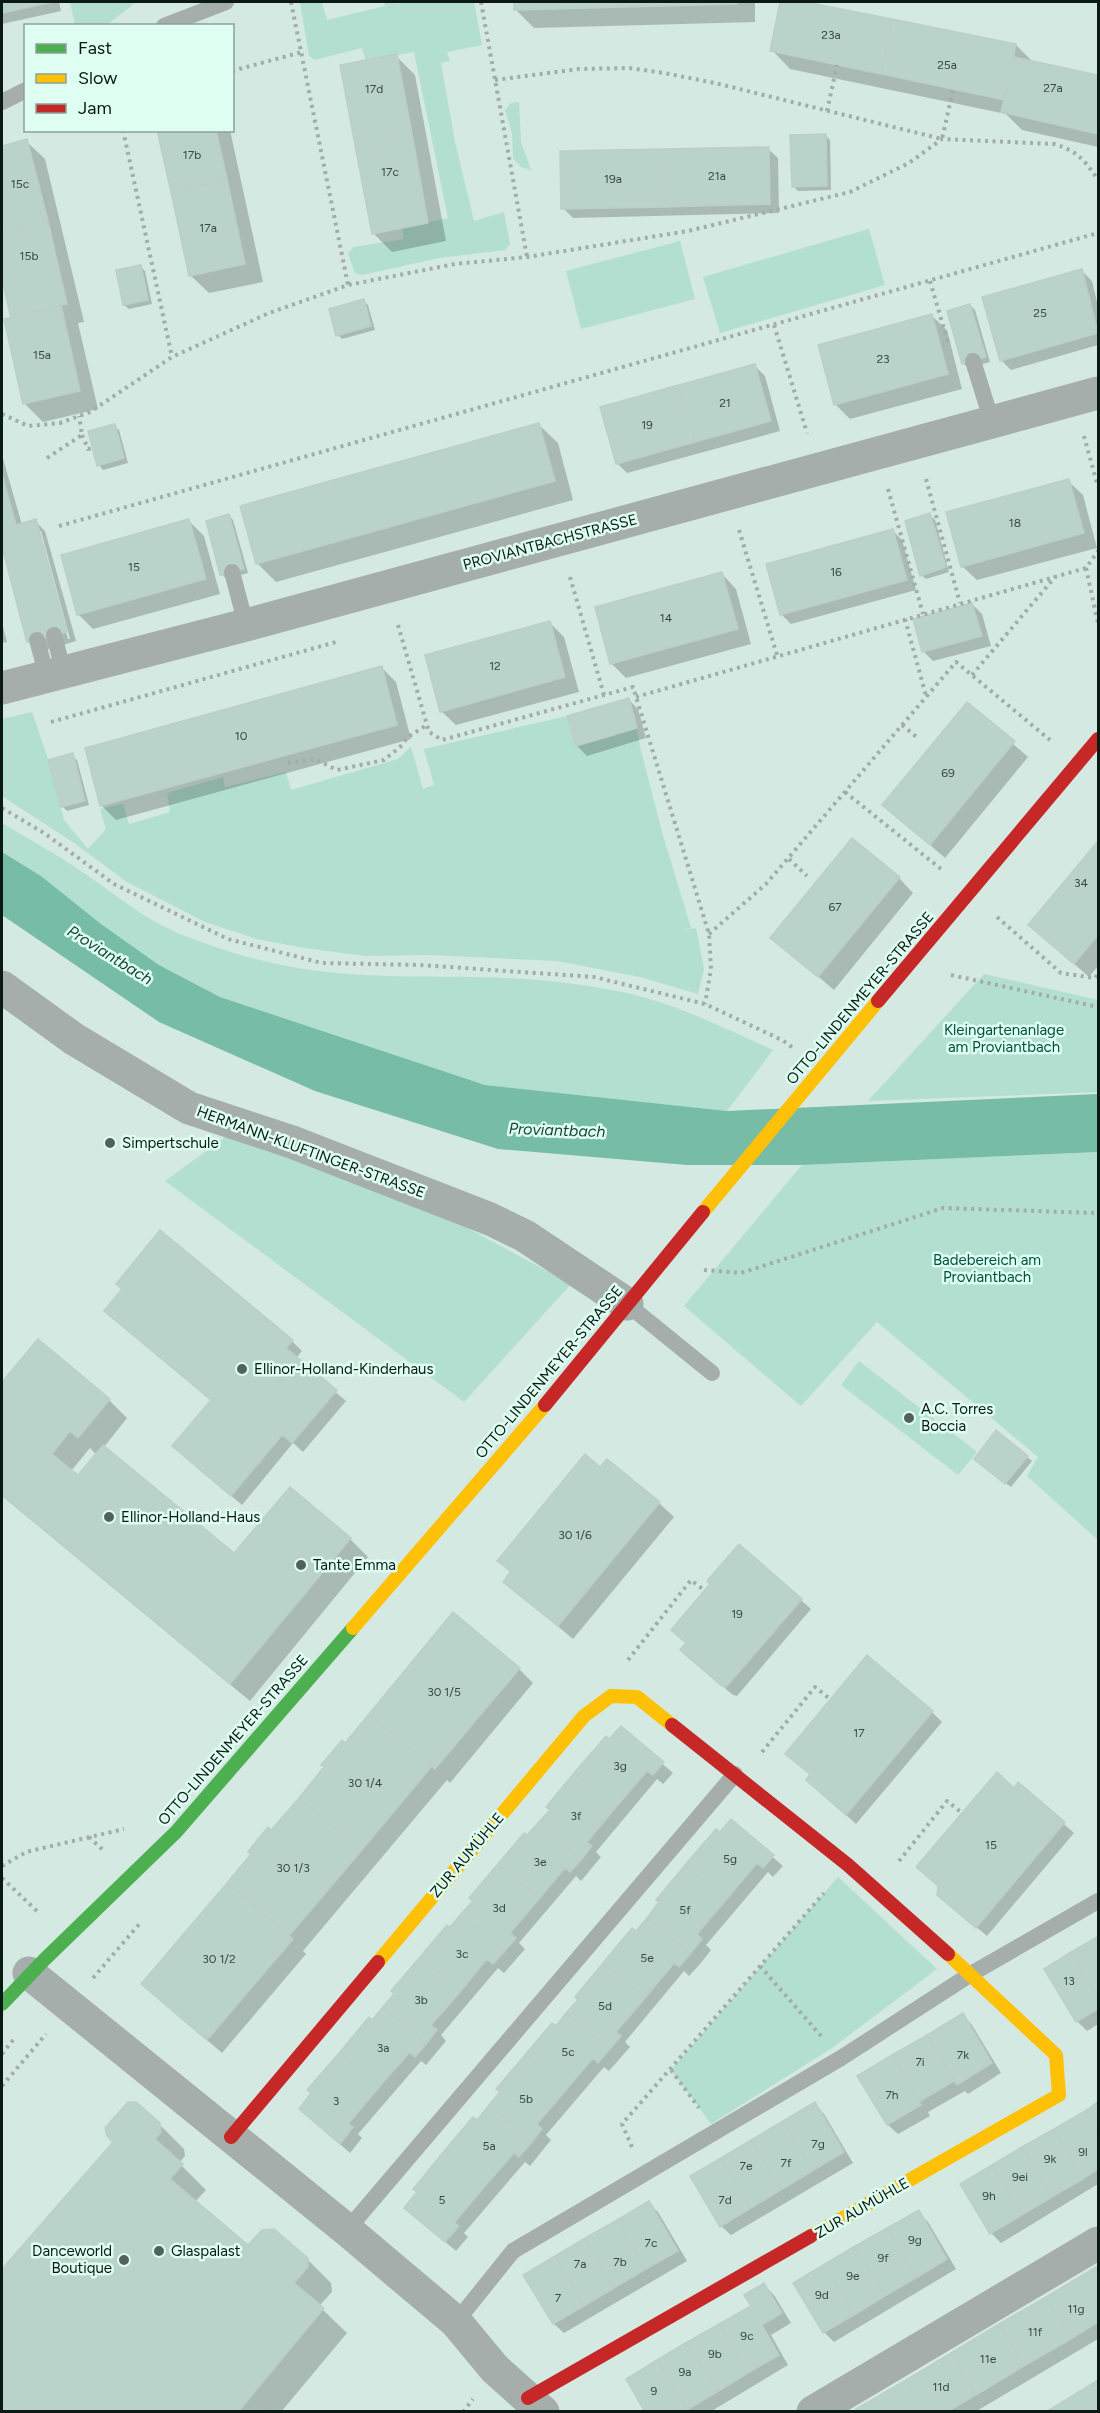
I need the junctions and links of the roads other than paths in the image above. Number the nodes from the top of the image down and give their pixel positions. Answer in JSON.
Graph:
{"nodes":[{"id":1,"x":226,"y":2,"type":"edge"},
{"id":2,"x":169,"y":24,"type":"edge"},
{"id":3,"x":24,"y":91,"type":"edge"},
{"id":4,"x":24,"y":100,"type":"edge"},
{"id":5,"x":2,"y":104,"type":"edge"},
{"id":6,"x":973,"y":361,"type":"dead end"},
{"id":7,"x":1098,"y":393,"type":"edge"},
{"id":8,"x":992,"y":422,"type":"junction"},
{"id":9,"x":232,"y":572,"type":"dead end"},
{"id":10,"x":246,"y":625,"type":"junction"},
{"id":11,"x":54,"y":635,"type":"dead end"},
{"id":12,"x":37,"y":640,"type":"dead end"},
{"id":13,"x":56,"y":675,"type":"junction"},
{"id":14,"x":2,"y":688,"type":"edge"},
{"id":15,"x":1098,"y":739,"type":"edge"},
{"id":16,"x":2,"y":987,"type":"edge"},
{"id":17,"x":627,"y":1304,"type":"junction"},
{"id":18,"x":712,"y":1373,"type":"dead end"},
{"id":19,"x":738,"y":1776,"type":"junction"},
{"id":20,"x":1098,"y":1901,"type":"edge"},
{"id":21,"x":29,"y":1973,"type":"junction"},
{"id":22,"x":971,"y":1974,"type":"junction"},
{"id":23,"x":2,"y":2004,"type":"edge"},
{"id":24,"x":231,"y":2137,"type":"junction"},
{"id":25,"x":347,"y":2230,"type":"junction"},
{"id":26,"x":1098,"y":2243,"type":"edge"},
{"id":27,"x":456,"y":2322,"type":"junction"},
{"id":28,"x":536,"y":2405,"type":"edge"},
{"id":29,"x":813,"y":2412,"type":"edge"}],
"edges":[{"from":1,"to":2,"type":"lane"},
{"from":3,"to":5,"type":"lane"},
{"from":4,"to":5,"type":"lane"},
{"from":6,"to":8,"type":"lane"},
{"from":7,"to":8,"type":"street","name":"PROVIANTBACHSTRASSE"},
{"from":8,"to":10,"type":"street","name":"PROVIANTBACHSTRASSE"},
{"from":9,"to":10,"type":"lane"},
{"from":10,"to":13,"type":"street","name":"PROVIANTBACHSTRASSE"},
{"from":11,"to":13,"type":"lane"},
{"from":12,"to":13,"type":"lane"},
{"from":13,"to":14,"type":"street","name":"PROVIANTBACHSTRASSE"},
{"from":15,"to":17,"type":"street","name":"OTTO-LINDENMEYER-STRASSE"},
{"from":16,"to":17,"type":"street","name":"HERMANN-KLUFTINGER-STRASSE"},
{"from":17,"to":18,"type":"lane"},
{"from":17,"to":21,"type":"street","name":"OTTO-LINDENMEYER-STRASSE"},
{"from":19,"to":22,"type":"street","name":"ZUR AUMÜHLE"},
{"from":19,"to":24,"type":"street","name":"ZUR AUMÜHLE"},
{"from":19,"to":25,"type":"lane"},
{"from":20,"to":22,"type":"lane"},
{"from":21,"to":23,"type":"street","name":"OTTO-LINDENMEYER-STRASSE"},
{"from":21,"to":24,"type":"street","name":"ZUR AUMÜHLE"},
{"from":22,"to":27,"type":"lane"},
{"from":22,"to":28,"type":"street","name":"ZUR AUMÜHLE"},
{"from":24,"to":25,"type":"street","name":"ZUR AUMÜHLE"},
{"from":25,"to":27,"type":"street","name":"ZUR AUMÜHLE"},
{"from":26,"to":29,"type":"street"},
{"from":27,"to":28,"type":"street","name":"ZUR AUMÜHLE"}]}
